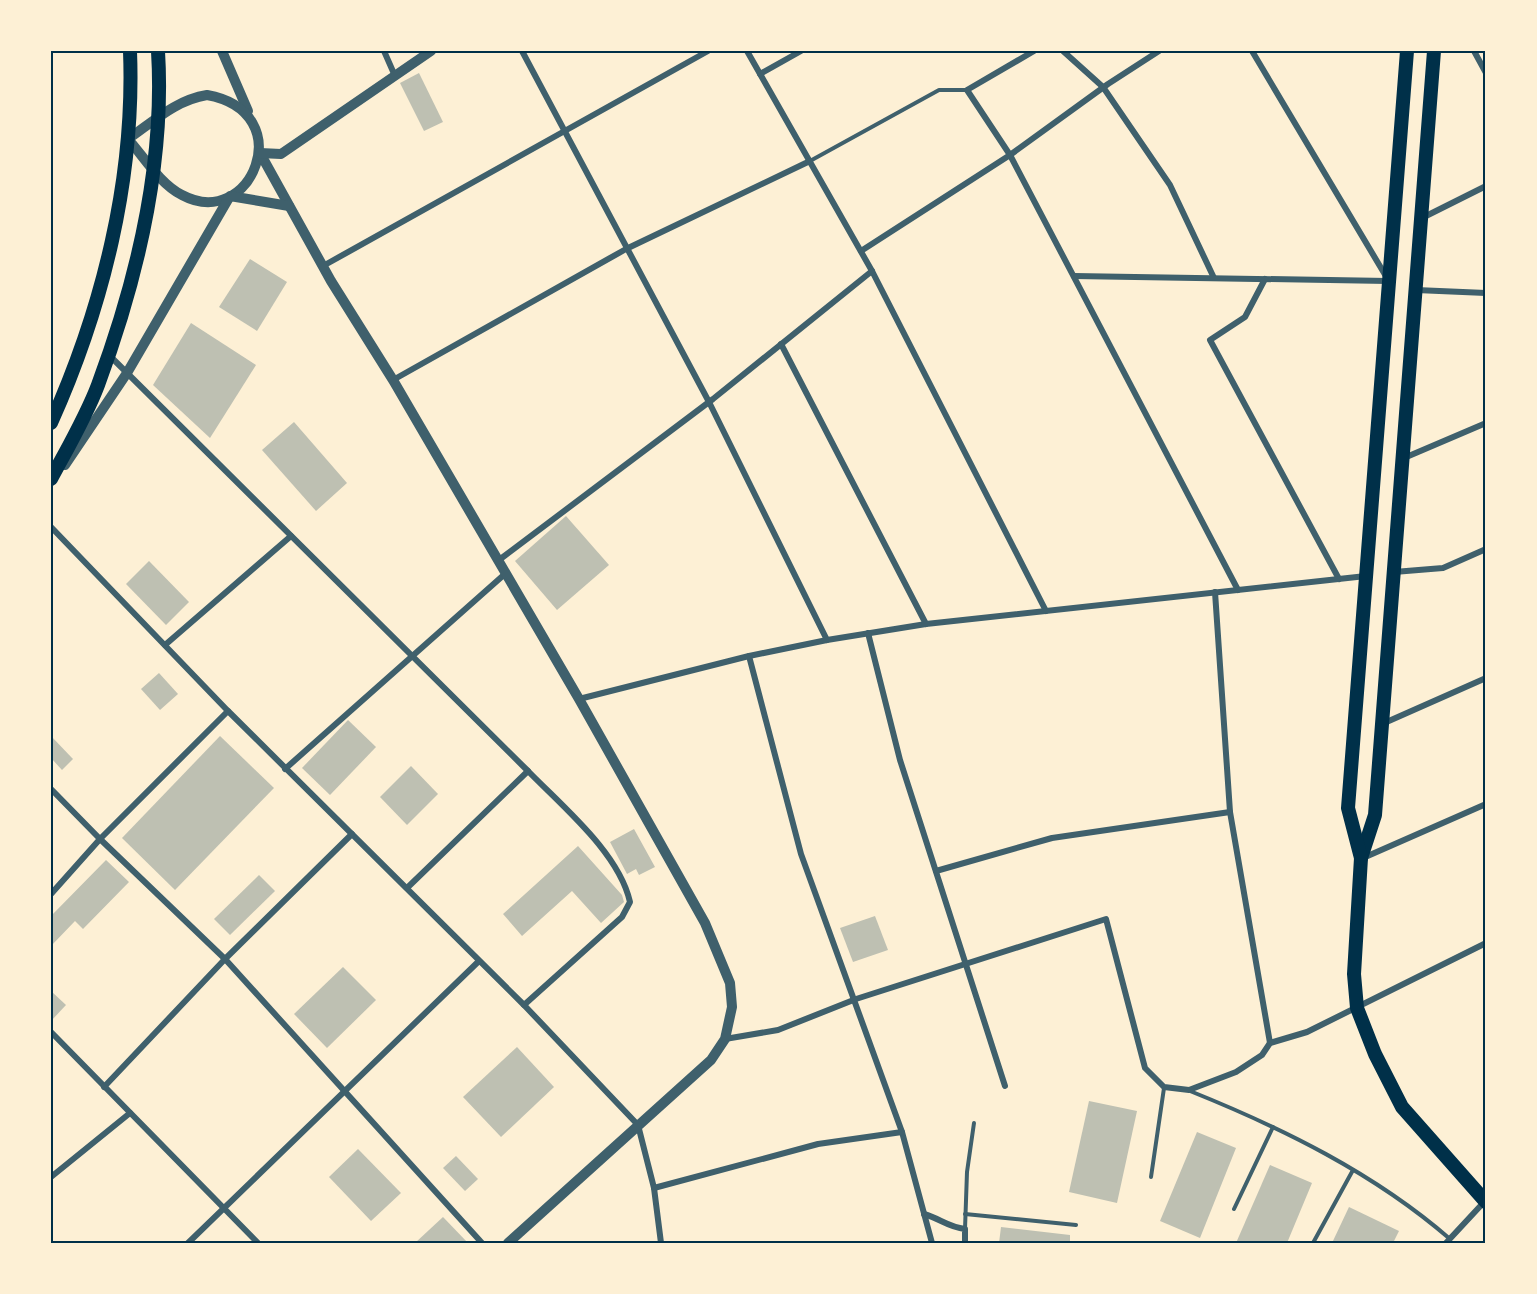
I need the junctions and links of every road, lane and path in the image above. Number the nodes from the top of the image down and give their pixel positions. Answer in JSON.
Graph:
{"nodes":[{"id":1,"x":130,"y":51,"type":"edge"},
{"id":2,"x":158,"y":51,"type":"edge"},
{"id":3,"x":222,"y":51,"type":"edge"},
{"id":4,"x":384,"y":51,"type":"edge"},
{"id":5,"x":431,"y":51,"type":"edge"},
{"id":6,"x":522,"y":51,"type":"edge"},
{"id":7,"x":708,"y":51,"type":"edge"},
{"id":8,"x":747,"y":51,"type":"edge"},
{"id":9,"x":801,"y":51,"type":"edge"},
{"id":10,"x":1034,"y":51,"type":"edge"},
{"id":11,"x":1063,"y":51,"type":"edge"},
{"id":12,"x":1159,"y":51,"type":"edge"},
{"id":13,"x":1252,"y":51,"type":"edge"},
{"id":14,"x":1407,"y":51,"type":"edge"},
{"id":15,"x":1434,"y":51,"type":"edge"},
{"id":16,"x":1474,"y":51,"type":"edge"},
{"id":17,"x":1484,"y":64,"type":"edge"},
{"id":18,"x":1486,"y":73,"type":"edge"},
{"id":19,"x":760,"y":74,"type":"junction"},
{"id":20,"x":395,"y":77,"type":"junction"},
{"id":21,"x":1103,"y":87,"type":"junction"},
{"id":22,"x":967,"y":90,"type":"junction"},
{"id":23,"x":159,"y":118,"type":"junction"},
{"id":24,"x":251,"y":120,"type":"junction"},
{"id":25,"x":562,"y":130,"type":"junction"},
{"id":26,"x":128,"y":139,"type":"junction"},
{"id":27,"x":261,"y":153,"type":"junction"},
{"id":28,"x":1010,"y":154,"type":"junction"},
{"id":29,"x":810,"y":160,"type":"junction"},
{"id":30,"x":153,"y":168,"type":"junction"},
{"id":31,"x":1486,"y":186,"type":"edge"},
{"id":32,"x":230,"y":196,"type":"junction"},
{"id":33,"x":289,"y":206,"type":"junction"},
{"id":34,"x":1421,"y":219,"type":"junction"},
{"id":35,"x":626,"y":249,"type":"junction"},
{"id":36,"x":861,"y":251,"type":"junction"},
{"id":37,"x":323,"y":266,"type":"junction"},
{"id":38,"x":872,"y":271,"type":"junction"},
{"id":39,"x":1074,"y":276,"type":"junction"},
{"id":40,"x":1214,"y":278,"type":"junction"},
{"id":41,"x":1265,"y":279,"type":"junction"},
{"id":42,"x":1389,"y":281,"type":"junction"},
{"id":43,"x":1415,"y":290,"type":"junction"},
{"id":44,"x":1486,"y":293,"type":"edge"},
{"id":45,"x":781,"y":344,"type":"junction"},
{"id":46,"x":108,"y":354,"type":"junction"},
{"id":47,"x":127,"y":373,"type":"junction"},
{"id":48,"x":393,"y":380,"type":"junction"},
{"id":49,"x":709,"y":402,"type":"junction"},
{"id":50,"x":51,"y":423,"type":"edge"},
{"id":51,"x":1486,"y":423,"type":"edge"},
{"id":52,"x":1402,"y":459,"type":"junction"},
{"id":53,"x":51,"y":479,"type":"edge"},
{"id":54,"x":51,"y":486,"type":"edge"},
{"id":55,"x":51,"y":527,"type":"edge"},
{"id":56,"x":291,"y":536,"type":"junction"},
{"id":57,"x":1486,"y":549,"type":"edge"},
{"id":58,"x":499,"y":560,"type":"junction"},
{"id":59,"x":506,"y":573,"type":"junction"},
{"id":60,"x":1394,"y":573,"type":"junction"},
{"id":61,"x":1366,"y":576,"type":"junction"},
{"id":62,"x":1339,"y":579,"type":"junction"},
{"id":63,"x":1238,"y":590,"type":"junction"},
{"id":64,"x":1215,"y":592,"type":"junction"},
{"id":65,"x":1046,"y":611,"type":"junction"},
{"id":66,"x":926,"y":624,"type":"junction"},
{"id":67,"x":868,"y":633,"type":"junction"},
{"id":68,"x":826,"y":640,"type":"junction"},
{"id":69,"x":165,"y":645,"type":"junction"},
{"id":70,"x":749,"y":656,"type":"junction"},
{"id":71,"x":411,"y":657,"type":"junction"},
{"id":72,"x":1486,"y":678,"type":"edge"},
{"id":73,"x":579,"y":699,"type":"junction"},
{"id":74,"x":228,"y":711,"type":"junction"},
{"id":75,"x":1382,"y":724,"type":"junction"},
{"id":76,"x":285,"y":769,"type":"junction"},
{"id":77,"x":528,"y":771,"type":"junction"},
{"id":78,"x":51,"y":789,"type":"edge"},
{"id":79,"x":1486,"y":804,"type":"edge"},
{"id":80,"x":1230,"y":812,"type":"junction"},
{"id":81,"x":352,"y":834,"type":"junction"},
{"id":82,"x":100,"y":840,"type":"junction"},
{"id":83,"x":1362,"y":858,"type":"junction"},
{"id":84,"x":936,"y":871,"type":"junction"},
{"id":85,"x":407,"y":888,"type":"junction"},
{"id":86,"x":51,"y":894,"type":"edge"},
{"id":87,"x":1486,"y":943,"type":"edge"},
{"id":88,"x":225,"y":959,"type":"junction"},
{"id":89,"x":480,"y":961,"type":"junction"},
{"id":90,"x":966,"y":964,"type":"junction"},
{"id":91,"x":856,"y":999,"type":"junction"},
{"id":92,"x":524,"y":1005,"type":"junction"},
{"id":93,"x":1357,"y":1008,"type":"junction"},
{"id":94,"x":51,"y":1032,"type":"edge"},
{"id":95,"x":725,"y":1039,"type":"junction"},
{"id":96,"x":1270,"y":1043,"type":"junction"},
{"id":97,"x":1005,"y":1086,"type":"dead end"},
{"id":98,"x":104,"y":1087,"type":"junction"},
{"id":99,"x":1164,"y":1087,"type":"junction"},
{"id":100,"x":1189,"y":1090,"type":"junction"},
{"id":101,"x":345,"y":1091,"type":"junction"},
{"id":102,"x":130,"y":1113,"type":"junction"},
{"id":103,"x":974,"y":1123,"type":"dead end"},
{"id":104,"x":638,"y":1125,"type":"junction"},
{"id":105,"x":1273,"y":1127,"type":"junction"},
{"id":106,"x":902,"y":1132,"type":"junction"},
{"id":107,"x":1353,"y":1170,"type":"junction"},
{"id":108,"x":51,"y":1177,"type":"edge"},
{"id":109,"x":1151,"y":1177,"type":"dead end"},
{"id":110,"x":654,"y":1188,"type":"junction"},
{"id":111,"x":1486,"y":1201,"type":"edge"},
{"id":112,"x":224,"y":1208,"type":"junction"},
{"id":113,"x":1234,"y":1209,"type":"dead end"},
{"id":114,"x":924,"y":1214,"type":"junction"},
{"id":115,"x":966,"y":1214,"type":"junction"},
{"id":116,"x":1076,"y":1225,"type":"dead end"},
{"id":117,"x":965,"y":1229,"type":"junction"},
{"id":118,"x":1448,"y":1241,"type":"edge"},
{"id":119,"x":188,"y":1243,"type":"edge"},
{"id":120,"x":258,"y":1243,"type":"edge"},
{"id":121,"x":483,"y":1243,"type":"edge"},
{"id":122,"x":508,"y":1243,"type":"edge"},
{"id":123,"x":661,"y":1243,"type":"edge"},
{"id":124,"x":932,"y":1243,"type":"edge"},
{"id":125,"x":965,"y":1243,"type":"edge"},
{"id":126,"x":1313,"y":1243,"type":"edge"}],
"edges":[{"from":1,"to":26,"type":"main road"},
{"from":2,"to":23,"type":"main road"},
{"from":3,"to":24,"type":"street"},
{"from":4,"to":20,"type":"street"},
{"from":5,"to":20,"type":"street"},
{"from":6,"to":25,"type":"street"},
{"from":7,"to":25,"type":"street"},
{"from":8,"to":19,"type":"street"},
{"from":9,"to":19,"type":"street"},
{"from":10,"to":22,"type":"street"},
{"from":11,"to":21,"type":"street"},
{"from":12,"to":21,"type":"street"},
{"from":13,"to":42,"type":"street"},
{"from":14,"to":42,"type":"main road"},
{"from":15,"to":34,"type":"main road"},
{"from":16,"to":17,"type":"street"},
{"from":17,"to":18,"type":"street"},
{"from":19,"to":29,"type":"street"},
{"from":20,"to":27,"type":"street"},
{"from":21,"to":28,"type":"street"},
{"from":21,"to":40,"type":"street"},
{"from":22,"to":28,"type":"street"},
{"from":22,"to":29,"type":"lane"},
{"from":23,"to":24,"type":"street"},
{"from":23,"to":26,"type":"street"},
{"from":23,"to":30,"type":"main road"},
{"from":24,"to":27,"type":"street"},
{"from":25,"to":35,"type":"street"},
{"from":25,"to":37,"type":"street"},
{"from":26,"to":30,"type":"street"},
{"from":26,"to":50,"type":"main road"},
{"from":27,"to":32,"type":"street"},
{"from":27,"to":33,"type":"street"},
{"from":28,"to":36,"type":"street"},
{"from":28,"to":39,"type":"street"},
{"from":29,"to":35,"type":"street"},
{"from":29,"to":36,"type":"street"},
{"from":30,"to":32,"type":"street"},
{"from":30,"to":46,"type":"main road"},
{"from":31,"to":34,"type":"street"},
{"from":32,"to":33,"type":"street"},
{"from":32,"to":47,"type":"street"},
{"from":33,"to":37,"type":"street"},
{"from":34,"to":43,"type":"main road"},
{"from":35,"to":48,"type":"street"},
{"from":35,"to":49,"type":"street"},
{"from":36,"to":38,"type":"street"},
{"from":37,"to":48,"type":"street"},
{"from":38,"to":45,"type":"street"},
{"from":38,"to":65,"type":"street"},
{"from":39,"to":40,"type":"street"},
{"from":39,"to":63,"type":"street"},
{"from":40,"to":41,"type":"street"},
{"from":41,"to":42,"type":"street"},
{"from":41,"to":62,"type":"street"},
{"from":42,"to":61,"type":"main road"},
{"from":43,"to":44,"type":"street"},
{"from":43,"to":52,"type":"main road"},
{"from":45,"to":49,"type":"street"},
{"from":45,"to":66,"type":"street"},
{"from":46,"to":47,"type":"street"},
{"from":46,"to":53,"type":"main road"},
{"from":47,"to":54,"type":"street"},
{"from":47,"to":56,"type":"street"},
{"from":48,"to":58,"type":"street"},
{"from":49,"to":58,"type":"street"},
{"from":49,"to":68,"type":"street"},
{"from":51,"to":52,"type":"street"},
{"from":52,"to":60,"type":"main road"},
{"from":55,"to":69,"type":"street"},
{"from":56,"to":69,"type":"street"},
{"from":56,"to":71,"type":"street"},
{"from":57,"to":60,"type":"street"},
{"from":58,"to":59,"type":"street"},
{"from":59,"to":71,"type":"street"},
{"from":59,"to":73,"type":"street"},
{"from":60,"to":75,"type":"main road"},
{"from":61,"to":62,"type":"street"},
{"from":61,"to":83,"type":"main road"},
{"from":62,"to":63,"type":"street"},
{"from":63,"to":64,"type":"street"},
{"from":64,"to":65,"type":"street"},
{"from":64,"to":80,"type":"street"},
{"from":65,"to":66,"type":"street"},
{"from":66,"to":67,"type":"street"},
{"from":67,"to":68,"type":"street"},
{"from":67,"to":84,"type":"street"},
{"from":68,"to":70,"type":"street"},
{"from":69,"to":74,"type":"street"},
{"from":70,"to":73,"type":"street"},
{"from":70,"to":91,"type":"street"},
{"from":71,"to":76,"type":"street"},
{"from":71,"to":77,"type":"street"},
{"from":72,"to":75,"type":"street"},
{"from":73,"to":95,"type":"street"},
{"from":74,"to":76,"type":"street"},
{"from":74,"to":82,"type":"street"},
{"from":75,"to":83,"type":"main road"},
{"from":76,"to":81,"type":"street"},
{"from":77,"to":85,"type":"street"},
{"from":77,"to":92,"type":"street"},
{"from":78,"to":82,"type":"street"},
{"from":79,"to":83,"type":"street"},
{"from":80,"to":84,"type":"street"},
{"from":80,"to":96,"type":"street"},
{"from":81,"to":85,"type":"street"},
{"from":81,"to":88,"type":"street"},
{"from":82,"to":86,"type":"street"},
{"from":82,"to":88,"type":"street"},
{"from":83,"to":93,"type":"main road"},
{"from":84,"to":90,"type":"street"},
{"from":85,"to":89,"type":"street"},
{"from":87,"to":93,"type":"street"},
{"from":88,"to":98,"type":"street"},
{"from":88,"to":101,"type":"street"},
{"from":89,"to":92,"type":"street"},
{"from":89,"to":101,"type":"street"},
{"from":90,"to":91,"type":"street"},
{"from":90,"to":97,"type":"street"},
{"from":90,"to":99,"type":"street"},
{"from":91,"to":95,"type":"street"},
{"from":91,"to":106,"type":"street"},
{"from":92,"to":104,"type":"street"},
{"from":93,"to":96,"type":"street"},
{"from":93,"to":111,"type":"main road"},
{"from":94,"to":98,"type":"street"},
{"from":95,"to":104,"type":"street"},
{"from":96,"to":100,"type":"street"},
{"from":98,"to":102,"type":"street"},
{"from":99,"to":100,"type":"street"},
{"from":99,"to":109,"type":"lane"},
{"from":100,"to":105,"type":"lane"},
{"from":101,"to":112,"type":"street"},
{"from":101,"to":121,"type":"street"},
{"from":102,"to":108,"type":"street"},
{"from":102,"to":112,"type":"street"},
{"from":103,"to":115,"type":"lane"},
{"from":104,"to":110,"type":"street"},
{"from":104,"to":122,"type":"street"},
{"from":105,"to":107,"type":"lane"},
{"from":105,"to":113,"type":"lane"},
{"from":106,"to":110,"type":"street"},
{"from":106,"to":114,"type":"street"},
{"from":107,"to":118,"type":"lane"},
{"from":107,"to":126,"type":"lane"},
{"from":110,"to":123,"type":"street"},
{"from":111,"to":118,"type":"street"},
{"from":112,"to":119,"type":"street"},
{"from":112,"to":120,"type":"street"},
{"from":114,"to":117,"type":"street"},
{"from":114,"to":124,"type":"street"},
{"from":115,"to":116,"type":"lane"},
{"from":115,"to":117,"type":"lane"},
{"from":117,"to":125,"type":"street"}]}
